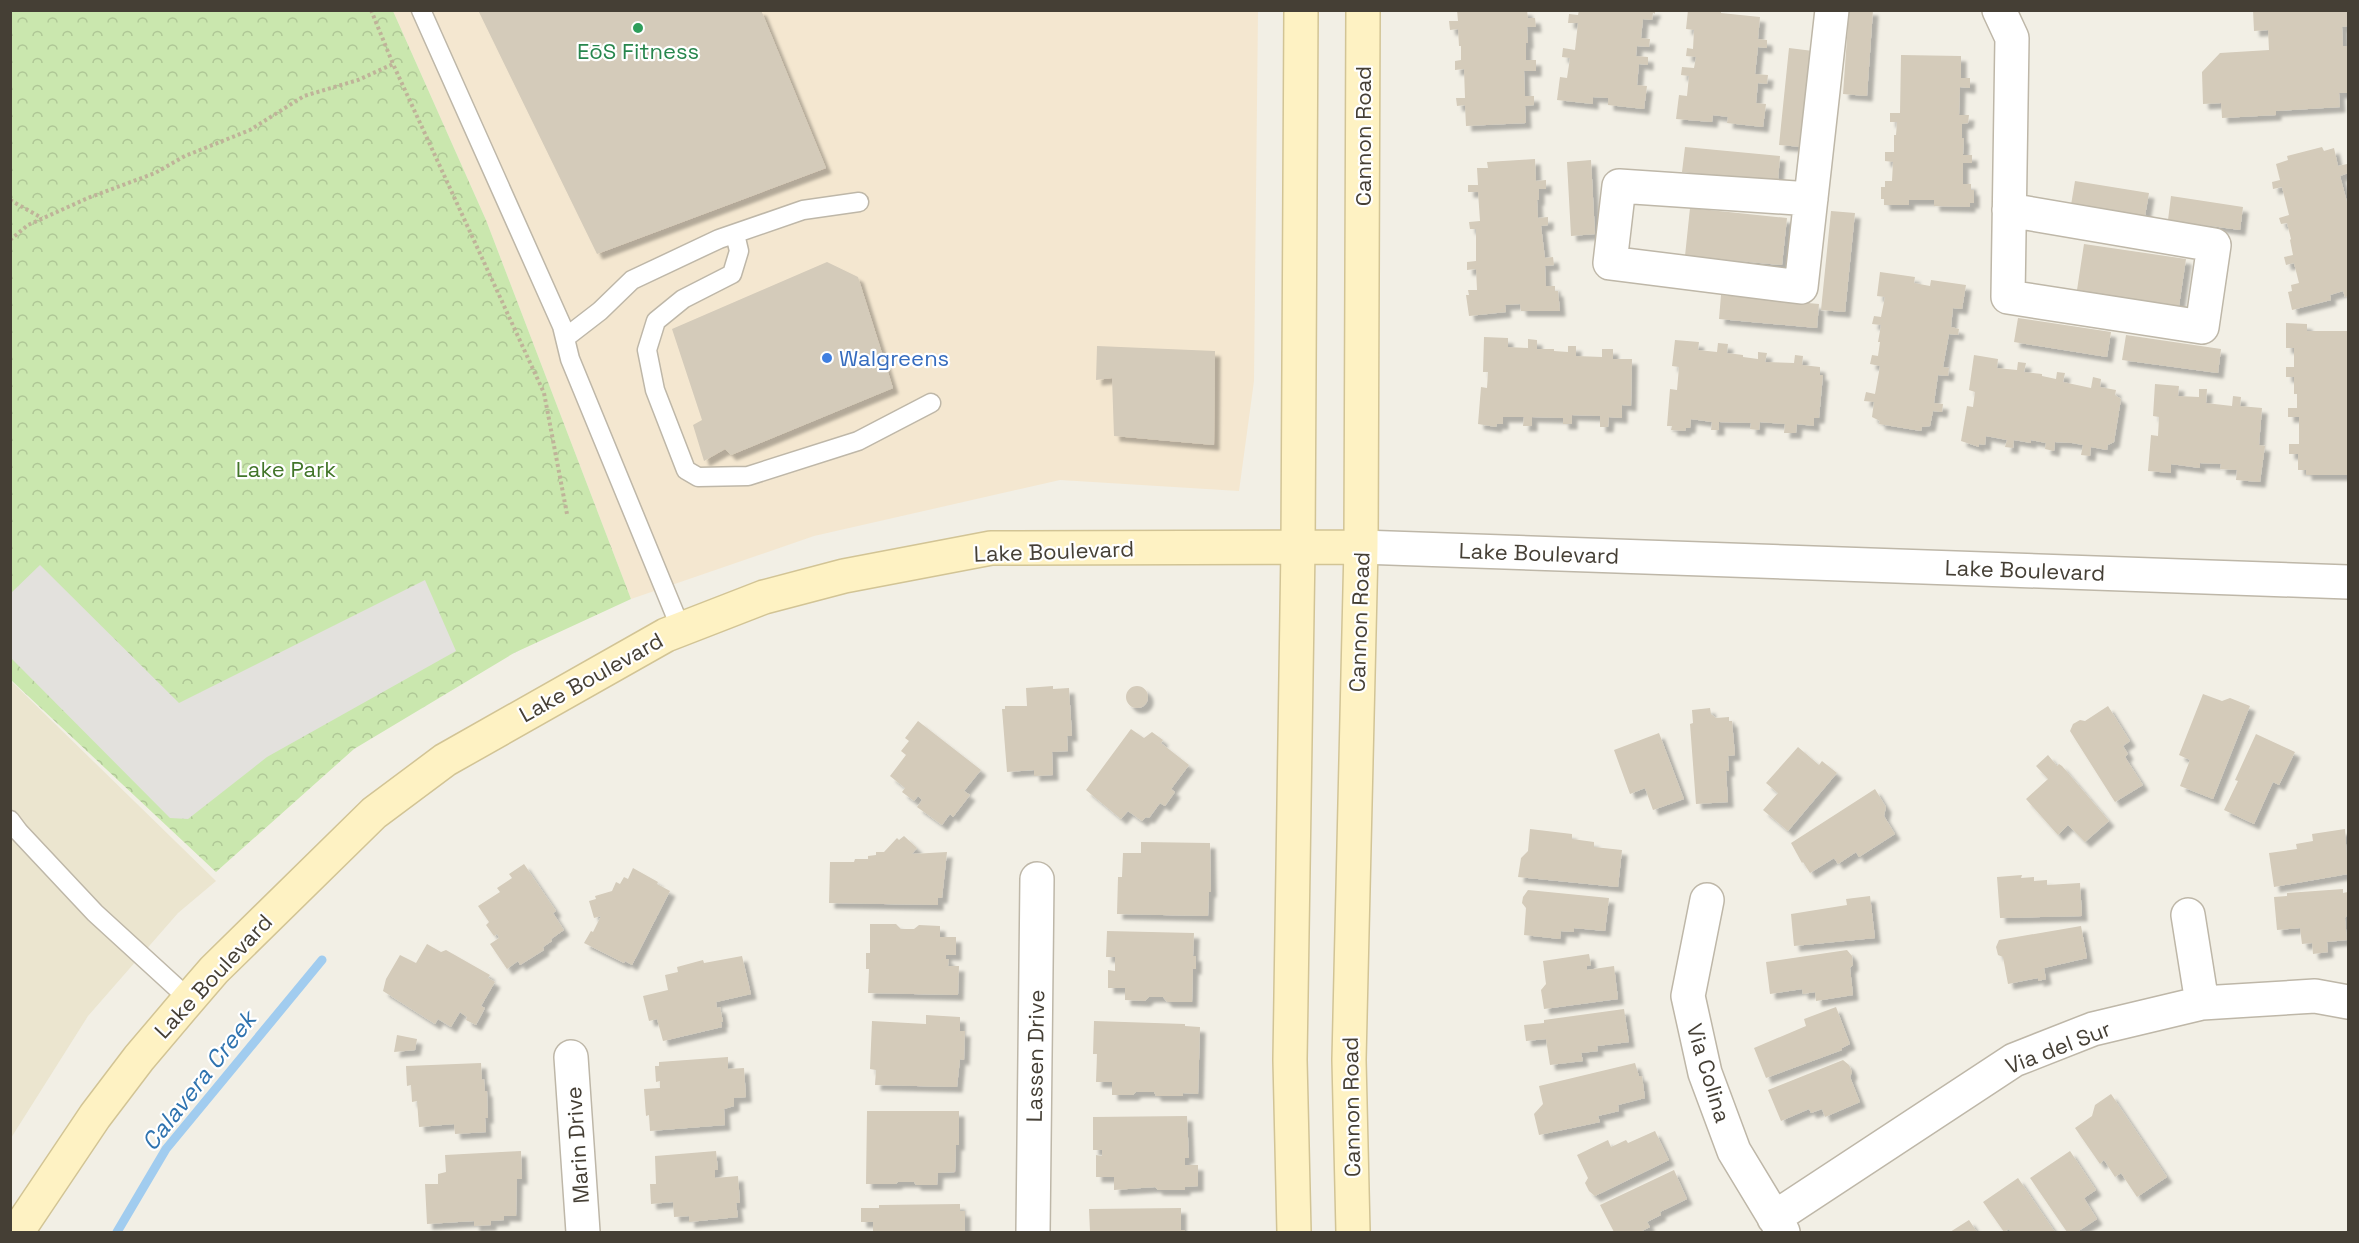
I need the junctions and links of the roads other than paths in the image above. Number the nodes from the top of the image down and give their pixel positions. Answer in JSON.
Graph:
{"nodes":[{"id":1,"x":421,"y":10,"type":"edge"},
{"id":2,"x":1301,"y":10,"type":"edge"},
{"id":3,"x":1363,"y":10,"type":"edge"},
{"id":4,"x":1832,"y":10,"type":"edge"},
{"id":5,"x":1999,"y":10,"type":"edge"},
{"id":6,"x":1810,"y":199,"type":"junction"},
{"id":7,"x":859,"y":202,"type":"dead end"},
{"id":8,"x":2009,"y":210,"type":"junction"},
{"id":9,"x":735,"y":234,"type":"junction"},
{"id":10,"x":566,"y":338,"type":"junction"},
{"id":11,"x":931,"y":403,"type":"dead end"},
{"id":12,"x":1361,"y":547,"type":"junction"},
{"id":13,"x":1298,"y":548,"type":"junction"},
{"id":14,"x":2349,"y":582,"type":"edge"},
{"id":15,"x":681,"y":629,"type":"junction"},
{"id":16,"x":10,"y":820,"type":"edge"},
{"id":17,"x":1037,"y":879,"type":"dead end"},
{"id":18,"x":1707,"y":900,"type":"dead end"},
{"id":19,"x":2188,"y":915,"type":"dead end"},
{"id":20,"x":189,"y":999,"type":"junction"},
{"id":21,"x":2349,"y":1002,"type":"edge"},
{"id":22,"x":2202,"y":1003,"type":"junction"},
{"id":23,"x":571,"y":1057,"type":"dead end"},
{"id":24,"x":1778,"y":1226,"type":"edge"},
{"id":25,"x":17,"y":1233,"type":"edge"},
{"id":26,"x":583,"y":1233,"type":"edge"},
{"id":27,"x":1033,"y":1233,"type":"edge"},
{"id":28,"x":1294,"y":1233,"type":"edge"},
{"id":29,"x":1353,"y":1233,"type":"edge"}],
"edges":[{"from":1,"to":10,"type":"lane"},
{"from":2,"to":13,"type":"main road"},
{"from":3,"to":12,"type":"main road","name":"Cannon Road"},
{"from":4,"to":6,"type":"street"},
{"from":5,"to":8,"type":"street"},
{"from":6,"to":6,"type":"street"},
{"from":7,"to":9,"type":"lane"},
{"from":8,"to":8,"type":"street"},
{"from":9,"to":10,"type":"lane"},
{"from":9,"to":11,"type":"lane"},
{"from":10,"to":15,"type":"lane"},
{"from":12,"to":13,"type":"main road","name":"Lake Boulevard"},
{"from":12,"to":14,"type":"street","name":"Lake Boulevard"},
{"from":12,"to":29,"type":"main road","name":"Cannon Road"},
{"from":13,"to":15,"type":"main road","name":"Lake Boulevard"},
{"from":13,"to":28,"type":"main road"},
{"from":15,"to":20,"type":"main road","name":"Lake Boulevard"},
{"from":16,"to":20,"type":"lane"},
{"from":17,"to":27,"type":"street","name":"Lassen Drive"},
{"from":18,"to":24,"type":"street","name":"Via Colina"},
{"from":19,"to":22,"type":"street"},
{"from":20,"to":25,"type":"main road","name":"Lake Boulevard"},
{"from":21,"to":22,"type":"street","name":"Via del Sur"},
{"from":22,"to":24,"type":"street","name":"Via del Sur"},
{"from":23,"to":26,"type":"street","name":"Marin Drive"}]}
